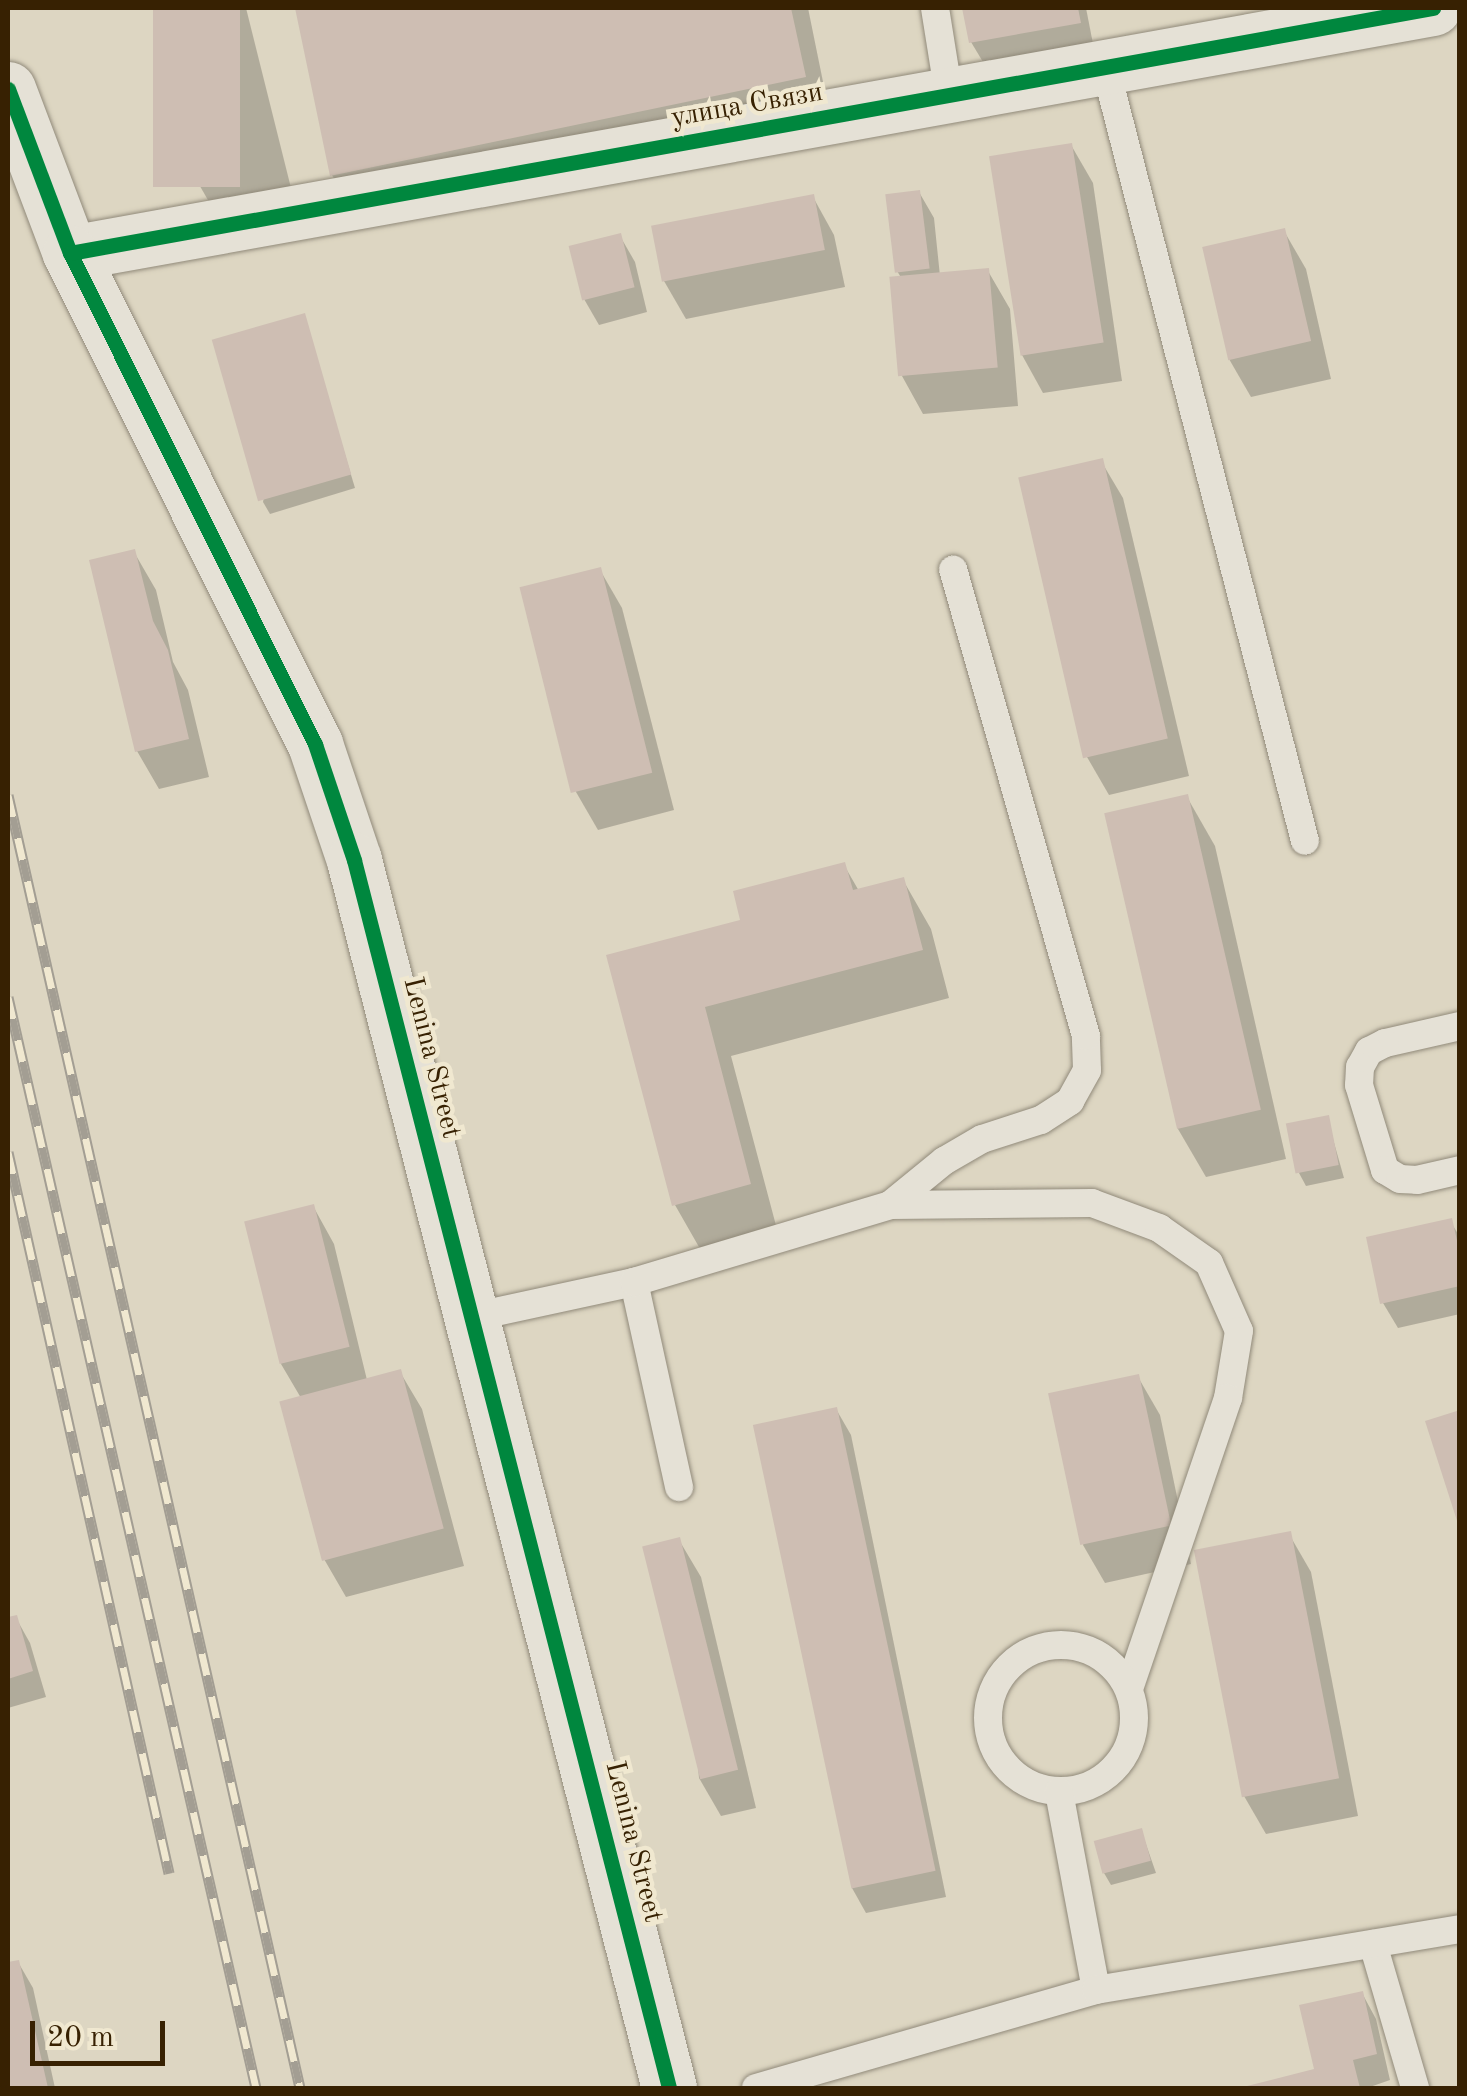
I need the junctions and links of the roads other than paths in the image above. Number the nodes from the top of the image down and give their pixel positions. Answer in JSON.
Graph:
{"nodes":[{"id":1,"x":935,"y":8,"type":"edge"},
{"id":2,"x":1432,"y":8,"type":"edge"},
{"id":3,"x":1105,"y":66,"type":"junction"},
{"id":4,"x":8,"y":89,"type":"edge"},
{"id":5,"x":949,"y":95,"type":"junction"},
{"id":6,"x":70,"y":253,"type":"junction"},
{"id":7,"x":953,"y":570,"type":"dead end"},
{"id":8,"x":1305,"y":841,"type":"dead end"},
{"id":9,"x":1460,"y":1026,"type":"edge"},
{"id":10,"x":1460,"y":1170,"type":"edge"},
{"id":11,"x":890,"y":1205,"type":"junction"},
{"id":12,"x":634,"y":1282,"type":"junction"},
{"id":13,"x":472,"y":1317,"type":"junction"},
{"id":14,"x":679,"y":1487,"type":"dead end"},
{"id":15,"x":1129,"y":1688,"type":"junction"},
{"id":16,"x":1059,"y":1792,"type":"junction"},
{"id":17,"x":1460,"y":1929,"type":"edge"},
{"id":18,"x":1373,"y":1944,"type":"junction"},
{"id":19,"x":1096,"y":1990,"type":"junction"},
{"id":20,"x":669,"y":2088,"type":"edge"},
{"id":21,"x":756,"y":2088,"type":"edge"},
{"id":22,"x":1415,"y":2088,"type":"edge"}],
"edges":[{"from":1,"to":5,"type":"lane"},
{"from":2,"to":3,"type":"street","name":"улица Связи"},
{"from":3,"to":5,"type":"street","name":"улица Связи"},
{"from":3,"to":8,"type":"lane"},
{"from":4,"to":6,"type":"street","name":"Lenina Street"},
{"from":5,"to":6,"type":"street","name":"улица Связи"},
{"from":6,"to":13,"type":"street","name":"Lenina Street"},
{"from":7,"to":11,"type":"lane"},
{"from":9,"to":10,"type":"lane"},
{"from":11,"to":12,"type":"lane"},
{"from":11,"to":15,"type":"lane"},
{"from":12,"to":13,"type":"lane"},
{"from":12,"to":14,"type":"lane"},
{"from":13,"to":20,"type":"street","name":"Lenina Street"},
{"from":15,"to":16,"type":"lane"},
{"from":15,"to":16,"type":"lane"},
{"from":16,"to":19,"type":"lane"},
{"from":17,"to":18,"type":"lane"},
{"from":18,"to":19,"type":"lane"},
{"from":18,"to":22,"type":"lane"},
{"from":19,"to":21,"type":"lane"}]}
